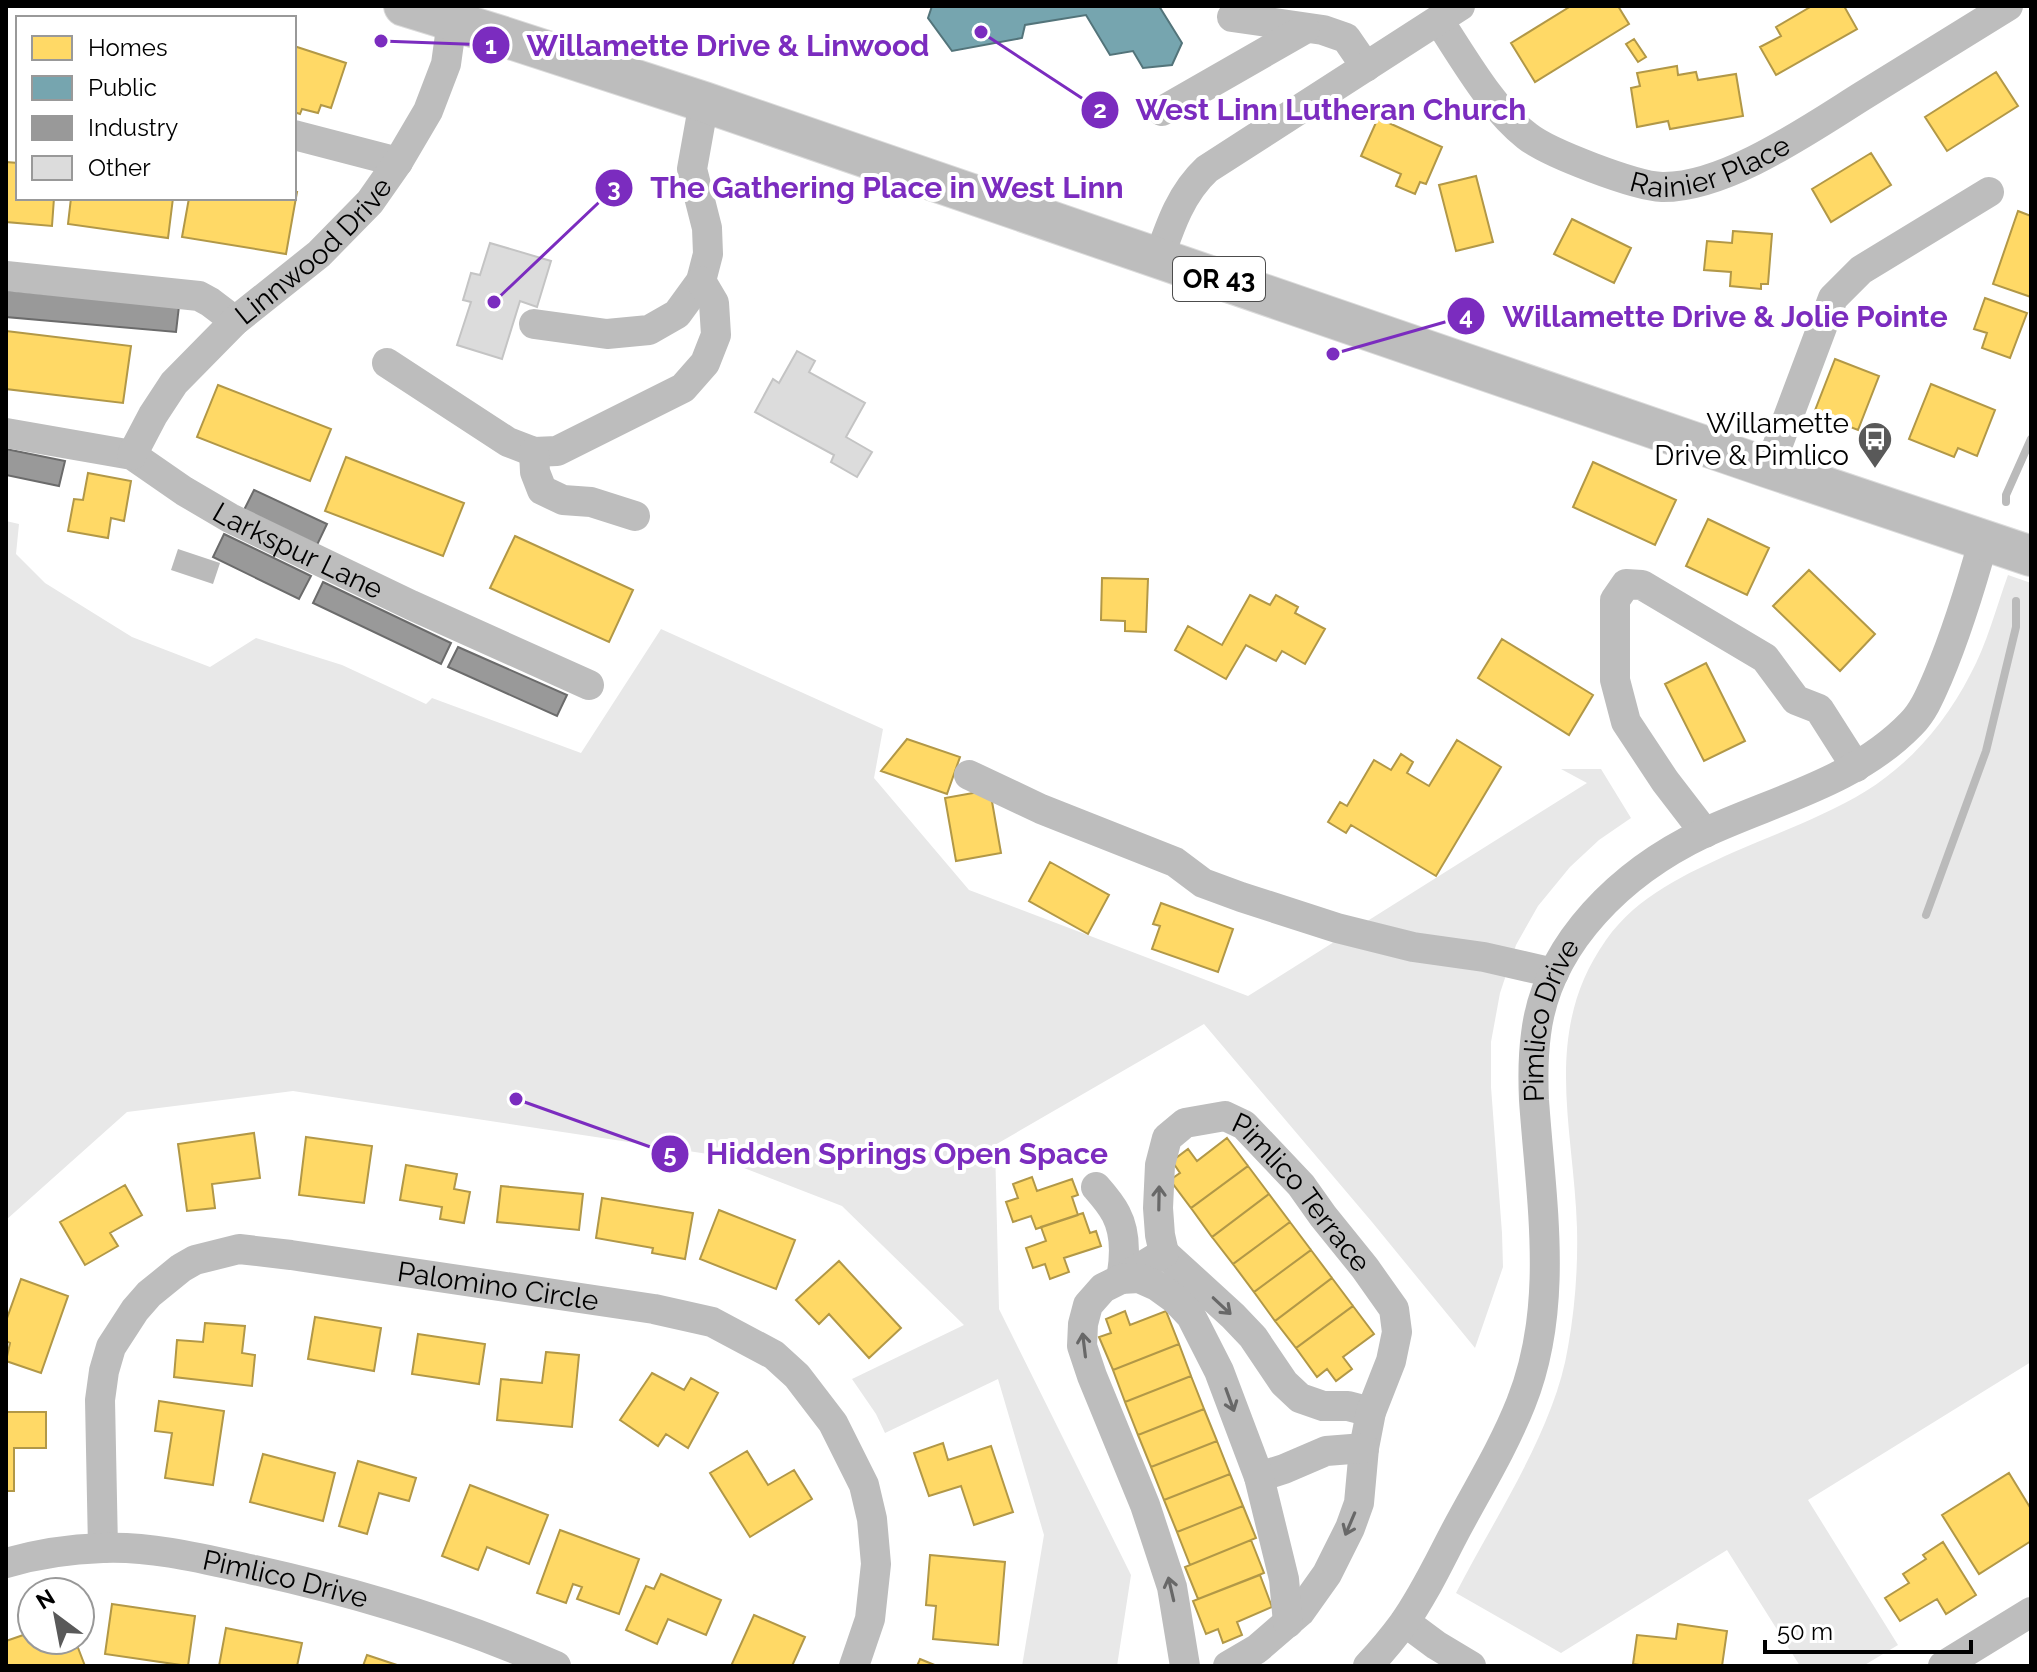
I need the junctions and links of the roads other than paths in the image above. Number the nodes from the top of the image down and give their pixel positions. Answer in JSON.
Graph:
{"nodes":[{"id":1,"x":404,"y":6,"type":"edge"},
{"id":2,"x":2008,"y":6,"type":"edge"},
{"id":3,"x":1449,"y":13,"type":"edge"},
{"id":4,"x":455,"y":14,"type":"edge"},
{"id":5,"x":1232,"y":17,"type":"dead end"},
{"id":6,"x":1305,"y":29,"type":"junction"},
{"id":7,"x":1366,"y":67,"type":"junction"},
{"id":8,"x":704,"y":102,"type":"junction"},
{"id":9,"x":1162,"y":111,"type":"dead end"},
{"id":10,"x":296,"y":136,"type":"edge"},
{"id":11,"x":398,"y":162,"type":"junction"},
{"id":12,"x":1989,"y":192,"type":"dead end"},
{"id":13,"x":1159,"y":258,"type":"junction"},
{"id":14,"x":6,"y":276,"type":"edge"},
{"id":15,"x":701,"y":281,"type":"junction"},
{"id":16,"x":235,"y":321,"type":"junction"},
{"id":17,"x":534,"y":324,"type":"dead end"},
{"id":18,"x":387,"y":363,"type":"dead end"},
{"id":19,"x":6,"y":433,"type":"edge"},
{"id":20,"x":534,"y":452,"type":"junction"},
{"id":21,"x":132,"y":455,"type":"junction"},
{"id":22,"x":1769,"y":468,"type":"junction"},
{"id":23,"x":635,"y":516,"type":"dead end"},
{"id":24,"x":1984,"y":539,"type":"junction"},
{"id":25,"x":2031,"y":556,"type":"edge"},
{"id":26,"x":589,"y":685,"type":"dead end"},
{"id":27,"x":1856,"y":767,"type":"junction"},
{"id":28,"x":969,"y":775,"type":"dead end"},
{"id":29,"x":1705,"y":833,"type":"junction"},
{"id":30,"x":1554,"y":973,"type":"junction"},
{"id":31,"x":1096,"y":1187,"type":"dead end"},
{"id":32,"x":1164,"y":1253,"type":"junction"},
{"id":33,"x":1121,"y":1279,"type":"junction"},
{"id":34,"x":1371,"y":1412,"type":"junction"},
{"id":35,"x":1364,"y":1448,"type":"junction"},
{"id":36,"x":1259,"y":1477,"type":"junction"},
{"id":37,"x":103,"y":1548,"type":"junction"},
{"id":38,"x":6,"y":1563,"type":"edge"},
{"id":39,"x":2031,"y":1612,"type":"edge"},
{"id":40,"x":1405,"y":1622,"type":"junction"},
{"id":41,"x":1288,"y":1623,"type":"junction"},
{"id":42,"x":556,"y":1666,"type":"edge"},
{"id":43,"x":854,"y":1666,"type":"edge"},
{"id":44,"x":1185,"y":1666,"type":"edge"},
{"id":45,"x":1228,"y":1666,"type":"edge"},
{"id":46,"x":1368,"y":1666,"type":"edge"},
{"id":47,"x":1471,"y":1666,"type":"edge"},
{"id":48,"x":1943,"y":1666,"type":"edge"}],
"edges":[{"from":1,"to":4,"type":"main road","number":"OR 43"},
{"from":2,"to":3,"type":"street","name":"Rainier Place"},
{"from":3,"to":7,"type":"street"},
{"from":4,"to":8,"type":"main road","number":"OR 43"},
{"from":4,"to":11,"type":"street","name":"Linnwood Drive"},
{"from":5,"to":6,"type":"street"},
{"from":6,"to":7,"type":"street"},
{"from":6,"to":9,"type":"street"},
{"from":7,"to":13,"type":"street"},
{"from":8,"to":13,"type":"main road","number":"OR 43"},
{"from":8,"to":15,"type":"street"},
{"from":10,"to":11,"type":"street"},
{"from":11,"to":16,"type":"street","name":"Linnwood Drive"},
{"from":12,"to":22,"type":"street"},
{"from":13,"to":22,"type":"main road","number":"OR 43"},
{"from":14,"to":16,"type":"street"},
{"from":15,"to":17,"type":"street"},
{"from":15,"to":20,"type":"street"},
{"from":16,"to":21,"type":"street","name":"Linnwood Drive"},
{"from":18,"to":20,"type":"street"},
{"from":19,"to":21,"type":"street","name":"Larkspur Lane"},
{"from":20,"to":23,"type":"street"},
{"from":21,"to":26,"type":"street","name":"Larkspur Lane"},
{"from":22,"to":24,"type":"main road","number":"OR 43"},
{"from":24,"to":25,"type":"main road","number":"OR 43"},
{"from":24,"to":27,"type":"street","name":"Pimlico Drive"},
{"from":27,"to":29,"type":"street","name":"Pimlico Drive"},
{"from":27,"to":29,"type":"street"},
{"from":28,"to":30,"type":"street"},
{"from":29,"to":30,"type":"street","name":"Pimlico Drive"},
{"from":30,"to":40,"type":"street","name":"Pimlico Drive"},
{"from":31,"to":33,"type":"street"},
{"from":32,"to":33,"type":"street"},
{"from":32,"to":34,"type":"street","one_way":true},
{"from":32,"to":34,"type":"street","name":"Pimlico Terrace","one_way":true},
{"from":33,"to":36,"type":"street","one_way":true},
{"from":44,"to":33,"type":"street","one_way":true},
{"from":34,"to":35,"type":"street","name":"Pimlico Terrace"},
{"from":35,"to":36,"type":"street"},
{"from":35,"to":41,"type":"street","name":"Pimlico Terrace","one_way":true},
{"from":36,"to":41,"type":"street"},
{"from":37,"to":38,"type":"street","name":"Pimlico Drive"},
{"from":37,"to":42,"type":"street","name":"Pimlico Drive"},
{"from":37,"to":43,"type":"street","name":"Palomino Circle"},
{"from":39,"to":48,"type":"street"},
{"from":40,"to":46,"type":"street","name":"Pimlico Drive"},
{"from":40,"to":47,"type":"street"},
{"from":41,"to":45,"type":"street","name":"Pimlico Terrace"}]}
